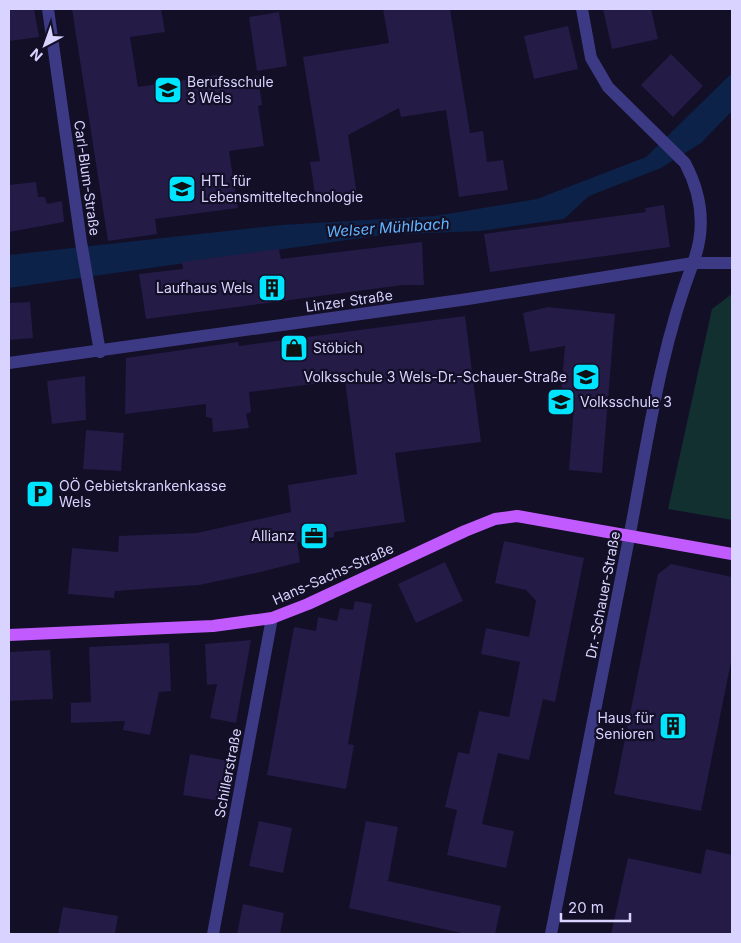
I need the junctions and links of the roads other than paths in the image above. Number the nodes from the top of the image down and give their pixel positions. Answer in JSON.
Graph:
{"nodes":[{"id":1,"x":48,"y":9,"type":"edge"},
{"id":2,"x":582,"y":9,"type":"edge"},
{"id":3,"x":693,"y":263,"type":"junction"},
{"id":4,"x":732,"y":263,"type":"edge"},
{"id":5,"x":100,"y":352,"type":"junction"},
{"id":6,"x":9,"y":363,"type":"edge"},
{"id":7,"x":629,"y":536,"type":"junction"},
{"id":8,"x":732,"y":554,"type":"edge"},
{"id":9,"x":272,"y":618,"type":"junction"},
{"id":10,"x":9,"y":634,"type":"edge"},
{"id":11,"x":213,"y":934,"type":"edge"},
{"id":12,"x":551,"y":934,"type":"edge"}],
"edges":[{"from":1,"to":5,"type":"street","name":"Carl-Blum-Straße"},
{"from":2,"to":3,"type":"street","name":"Dr.-Schauer-Straße"},
{"from":3,"to":4,"type":"street","name":"Linzer Straße"},
{"from":3,"to":5,"type":"street","name":"Linzer Straße"},
{"from":3,"to":7,"type":"street","name":"Dr.-Schauer-Straße"},
{"from":5,"to":6,"type":"street","name":"Linzer Straße"},
{"from":7,"to":8,"type":"main road","name":"Hans-Sachs-Straße"},
{"from":7,"to":9,"type":"main road","name":"Hans-Sachs-Straße"},
{"from":7,"to":12,"type":"street","name":"Dr.-Schauer-Straße"},
{"from":9,"to":10,"type":"main road","name":"Hans-Sachs-Straße"},
{"from":9,"to":11,"type":"street","name":"Schillerstraße"}]}
